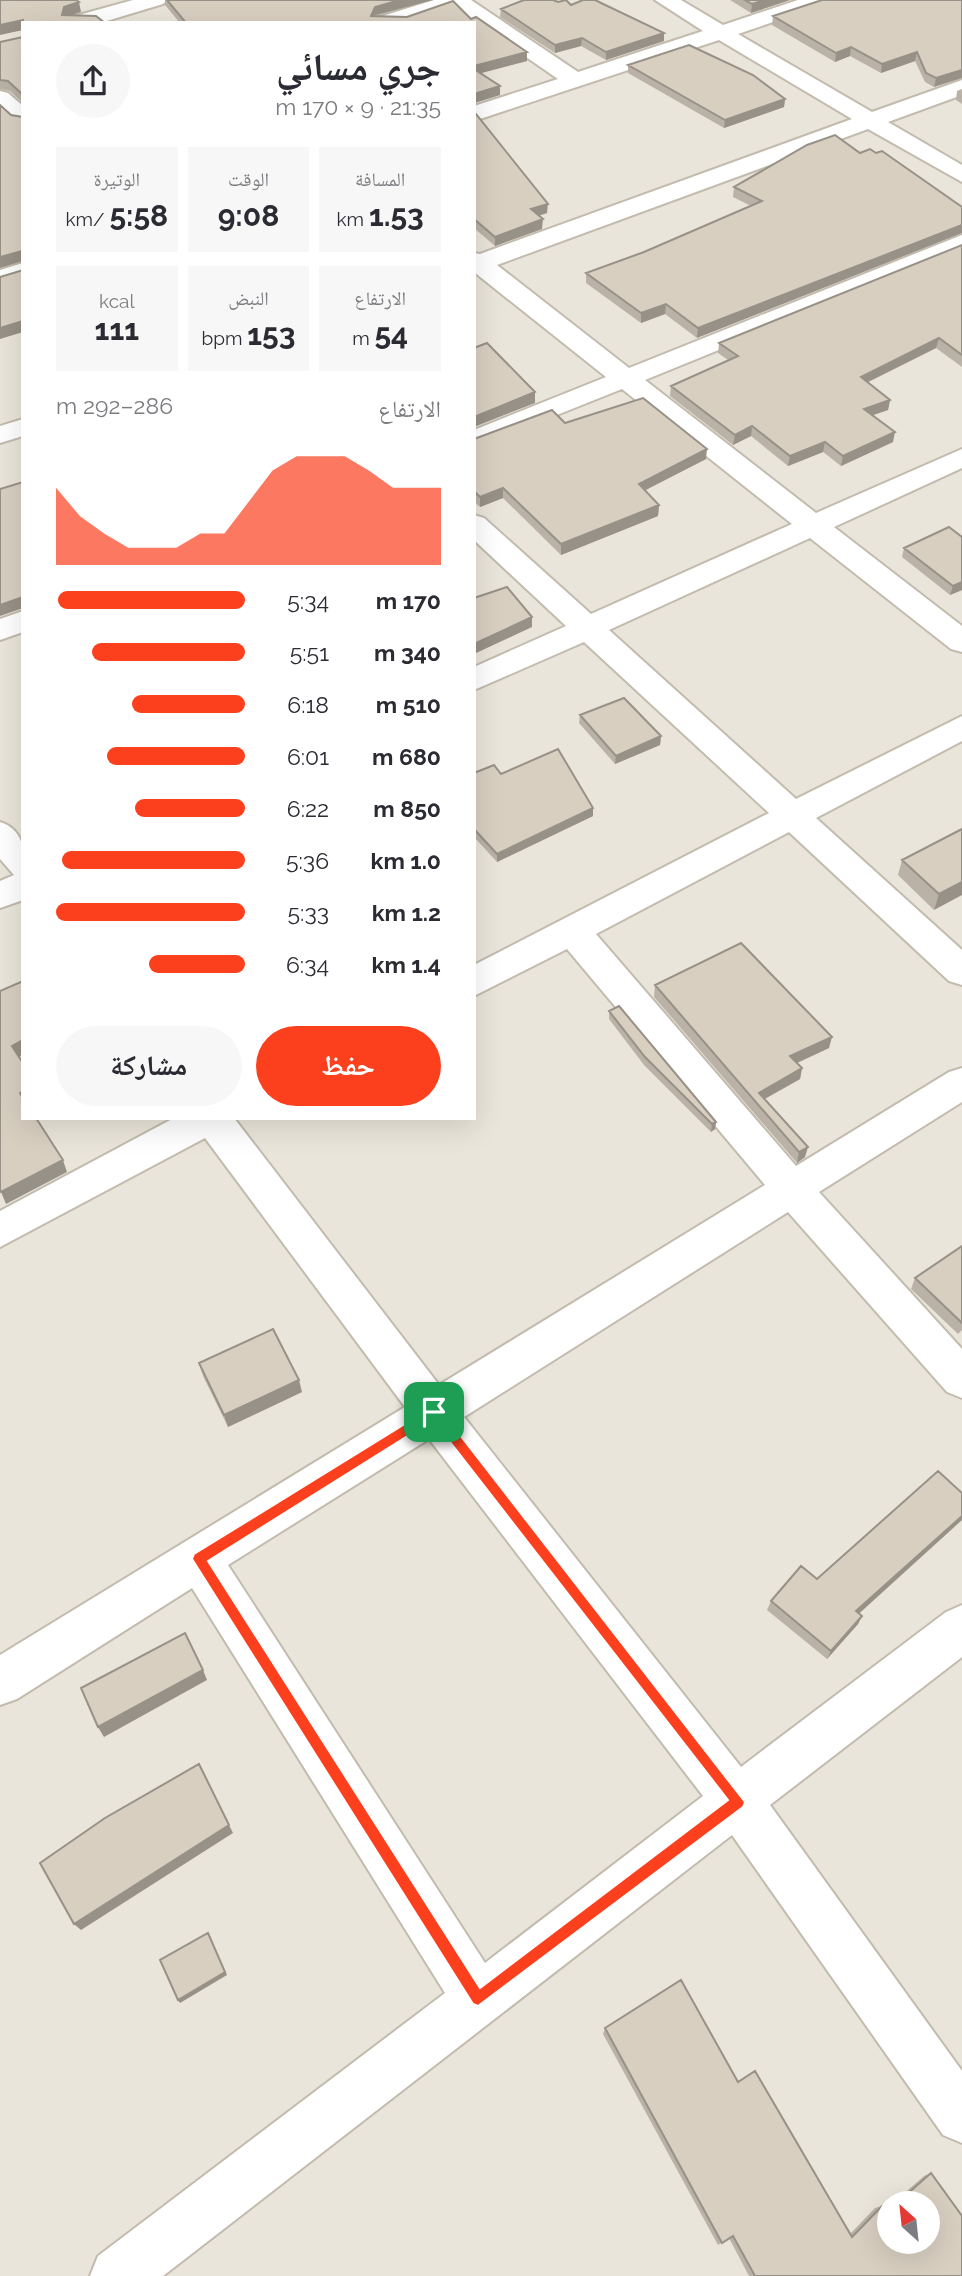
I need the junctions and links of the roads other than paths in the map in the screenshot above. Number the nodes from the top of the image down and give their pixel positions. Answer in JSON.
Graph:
{"nodes":[{"id":1,"x":456,"y":0,"type":"edge"},
{"id":2,"x":666,"y":0,"type":"edge"},
{"id":3,"x":819,"y":0,"type":"edge"},
{"id":4,"x":144,"y":2,"type":"edge"},
{"id":5,"x":82,"y":21,"type":"edge"},
{"id":6,"x":159,"y":21,"type":"edge"},
{"id":7,"x":390,"y":21,"type":"edge"},
{"id":8,"x":722,"y":32,"type":"junction"},
{"id":9,"x":575,"y":80,"type":"junction"},
{"id":10,"x":962,"y":87,"type":"edge"},
{"id":11,"x":0,"y":98,"type":"edge"},
{"id":12,"x":476,"y":113,"type":"edge"},
{"id":13,"x":871,"y":121,"type":"junction"},
{"id":14,"x":19,"y":127,"type":"edge"},
{"id":15,"x":962,"y":175,"type":"edge"},
{"id":16,"x":962,"y":242,"type":"edge"},
{"id":17,"x":476,"y":263,"type":"edge"},
{"id":18,"x":21,"y":271,"type":"edge"},
{"id":19,"x":0,"y":278,"type":"edge"},
{"id":20,"x":627,"y":377,"type":"junction"},
{"id":21,"x":21,"y":428,"type":"edge"},
{"id":22,"x":0,"y":435,"type":"edge"},
{"id":23,"x":476,"y":439,"type":"edge"},
{"id":24,"x":962,"y":457,"type":"edge"},
{"id":25,"x":814,"y":524,"type":"junction"},
{"id":26,"x":476,"y":526,"type":"edge"},
{"id":27,"x":21,"y":622,"type":"edge"},
{"id":28,"x":588,"y":628,"type":"junction"},
{"id":29,"x":0,"y":630,"type":"edge"},
{"id":30,"x":962,"y":642,"type":"edge"},
{"id":31,"x":476,"y":679,"type":"edge"},
{"id":32,"x":962,"y":727,"type":"edge"},
{"id":33,"x":792,"y":818,"type":"junction"},
{"id":34,"x":0,"y":834,"type":"edge"},
{"id":35,"x":21,"y":862,"type":"edge"},
{"id":36,"x":21,"y":886,"type":"edge"},
{"id":37,"x":0,"y":895,"type":"edge"},
{"id":38,"x":572,"y":931,"type":"junction"},
{"id":39,"x":962,"y":971,"type":"edge"},
{"id":40,"x":476,"y":981,"type":"edge"},
{"id":41,"x":962,"y":1083,"type":"edge"},
{"id":42,"x":206,"y":1120,"type":"edge"},
{"id":43,"x":212,"y":1120,"type":"edge"},
{"id":44,"x":791,"y":1188,"type":"junction"},
{"id":45,"x":0,"y":1230,"type":"edge"},
{"id":46,"x":962,"y":1378,"type":"edge"},
{"id":47,"x":434,"y":1412,"type":"junction"},
{"id":48,"x":199,"y":1559,"type":"junction"},
{"id":49,"x":962,"y":1628,"type":"edge"},
{"id":50,"x":0,"y":1682,"type":"edge"},
{"id":51,"x":738,"y":1802,"type":"junction"},
{"id":52,"x":478,"y":1999,"type":"junction"},
{"id":53,"x":962,"y":2116,"type":"edge"},
{"id":54,"x":118,"y":2276,"type":"edge"}],
"edges":[{"from":1,"to":7,"type":"street"},
{"from":1,"to":9,"type":"street"},
{"from":2,"to":8,"type":"street"},
{"from":3,"to":8,"type":"street"},
{"from":4,"to":5,"type":"street"},
{"from":4,"to":6,"type":"street"},
{"from":8,"to":9,"type":"street"},
{"from":8,"to":13,"type":"street"},
{"from":9,"to":12,"type":"street"},
{"from":10,"to":13,"type":"street"},
{"from":11,"to":14,"type":"street"},
{"from":13,"to":15,"type":"street"},
{"from":13,"to":17,"type":"street"},
{"from":16,"to":20,"type":"street"},
{"from":17,"to":20,"type":"street"},
{"from":18,"to":19,"type":"street"},
{"from":20,"to":23,"type":"street"},
{"from":20,"to":25,"type":"street"},
{"from":21,"to":22,"type":"street"},
{"from":24,"to":25,"type":"street"},
{"from":25,"to":28,"type":"street"},
{"from":25,"to":30,"type":"street"},
{"from":26,"to":28,"type":"street"},
{"from":27,"to":29,"type":"street"},
{"from":28,"to":31,"type":"street"},
{"from":28,"to":33,"type":"street"},
{"from":32,"to":33,"type":"street"},
{"from":33,"to":38,"type":"street"},
{"from":33,"to":39,"type":"street"},
{"from":34,"to":35,"type":"street"},
{"from":36,"to":37,"type":"street"},
{"from":38,"to":40,"type":"street"},
{"from":38,"to":44,"type":"street"},
{"from":41,"to":44,"type":"street"},
{"from":42,"to":45,"type":"street"},
{"from":43,"to":47,"type":"street"},
{"from":44,"to":46,"type":"street"},
{"from":44,"to":47,"type":"street"},
{"from":47,"to":48,"type":"street"},
{"from":47,"to":51,"type":"street"},
{"from":48,"to":50,"type":"street"},
{"from":48,"to":52,"type":"street"},
{"from":49,"to":51,"type":"street"},
{"from":51,"to":52,"type":"street"},
{"from":51,"to":53,"type":"street"},
{"from":52,"to":54,"type":"street"}]}
